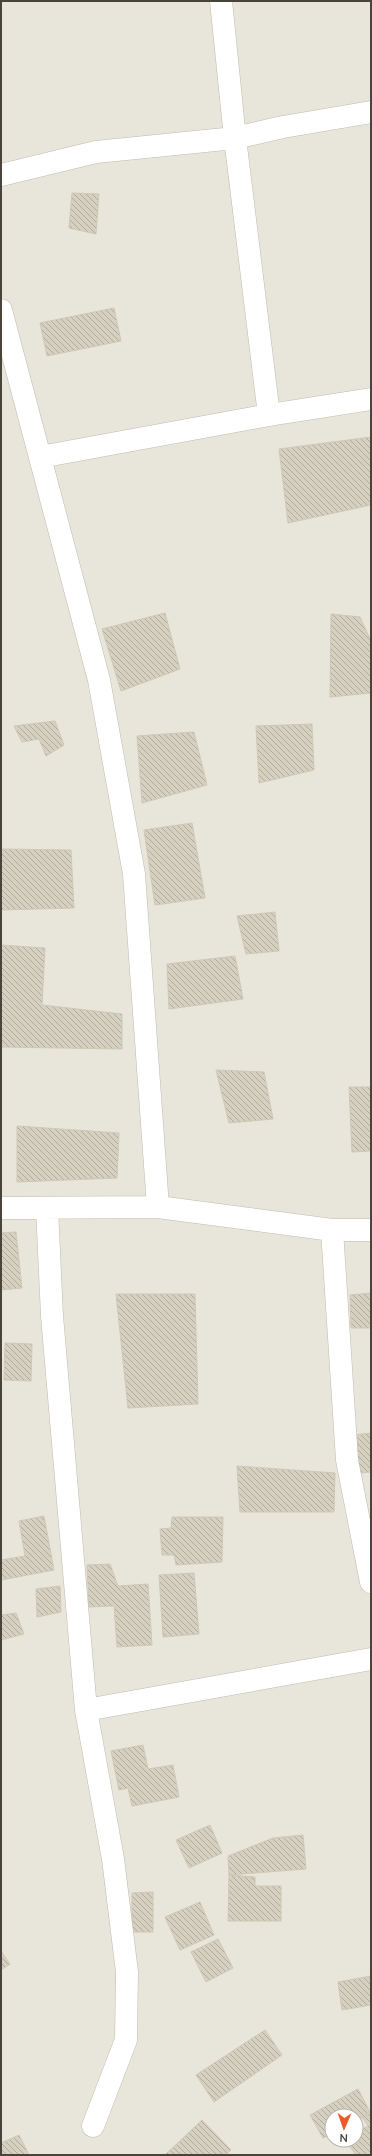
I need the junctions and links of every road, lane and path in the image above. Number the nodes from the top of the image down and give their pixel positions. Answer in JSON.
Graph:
{"nodes":[{"id":1,"x":221,"y":1,"type":"edge"},
{"id":2,"x":371,"y":112,"type":"edge"},
{"id":3,"x":235,"y":138,"type":"junction"},
{"id":4,"x":1,"y":175,"type":"edge"},
{"id":5,"x":1,"y":310,"type":"edge"},
{"id":6,"x":371,"y":399,"type":"edge"},
{"id":7,"x":269,"y":415,"type":"junction"},
{"id":8,"x":40,"y":457,"type":"junction"},
{"id":9,"x":158,"y":1207,"type":"junction"},
{"id":10,"x":1,"y":1208,"type":"edge"},
{"id":11,"x":47,"y":1208,"type":"junction"},
{"id":12,"x":332,"y":1230,"type":"junction"},
{"id":13,"x":371,"y":1230,"type":"edge"},
{"id":14,"x":371,"y":1582,"type":"edge"},
{"id":15,"x":371,"y":1659,"type":"edge"},
{"id":16,"x":86,"y":1710,"type":"junction"},
{"id":17,"x":93,"y":2126,"type":"dead end"}],
"edges":[{"from":1,"to":3,"type":"street"},
{"from":2,"to":3,"type":"street"},
{"from":3,"to":4,"type":"street"},
{"from":3,"to":7,"type":"street"},
{"from":5,"to":8,"type":"street"},
{"from":6,"to":7,"type":"street"},
{"from":7,"to":8,"type":"street"},
{"from":8,"to":9,"type":"street"},
{"from":9,"to":11,"type":"street"},
{"from":9,"to":12,"type":"street"},
{"from":10,"to":11,"type":"street"},
{"from":11,"to":16,"type":"street"},
{"from":12,"to":13,"type":"street"},
{"from":12,"to":14,"type":"street"},
{"from":15,"to":16,"type":"street"},
{"from":16,"to":17,"type":"street"}]}
